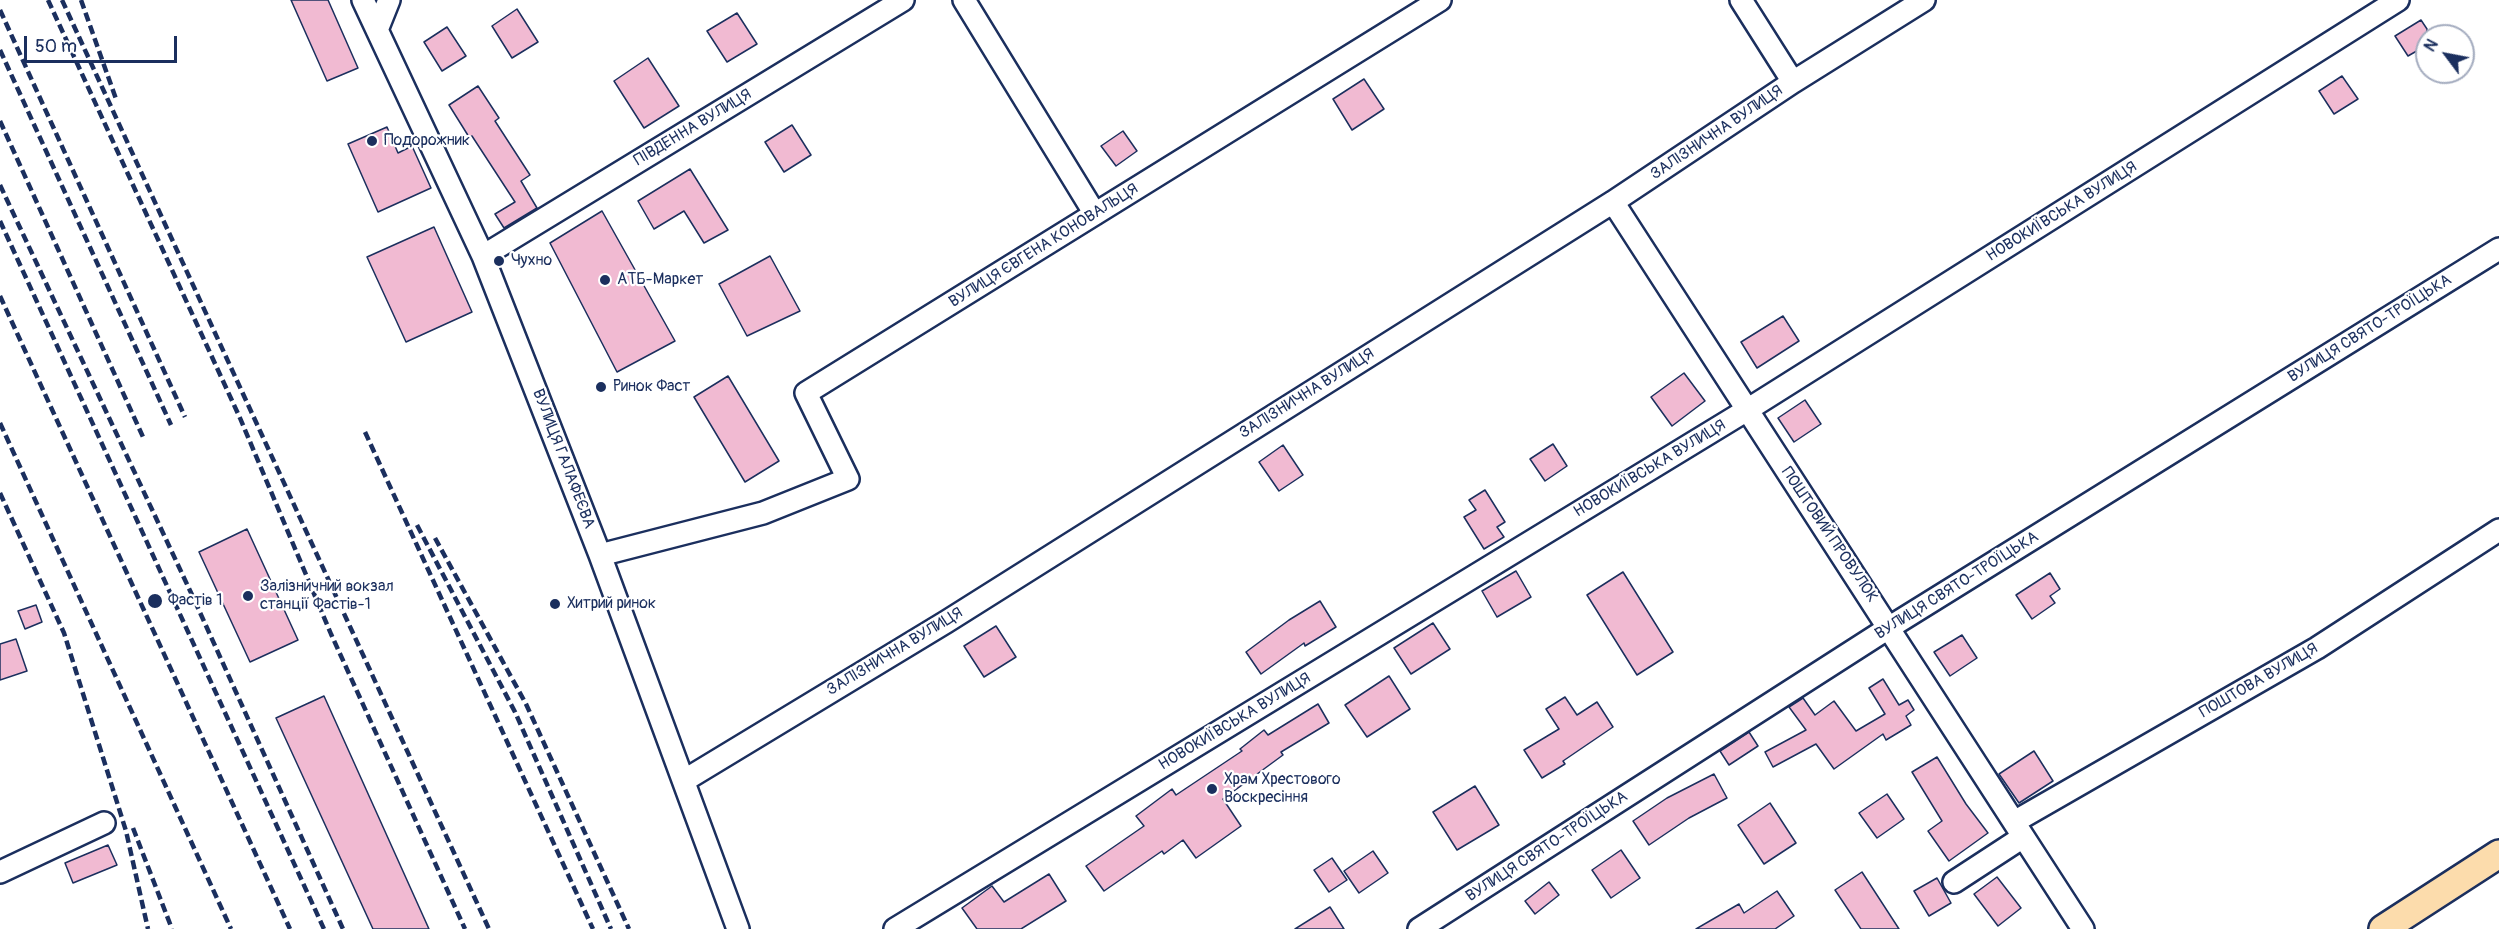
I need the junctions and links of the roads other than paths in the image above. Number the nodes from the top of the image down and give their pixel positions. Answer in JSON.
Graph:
{"nodes":[{"id":1,"x":363,"y":0,"type":"edge"},
{"id":2,"x":389,"y":0,"type":"edge"},
{"id":3,"x":903,"y":0,"type":"edge"},
{"id":4,"x":964,"y":0,"type":"edge"},
{"id":5,"x":1440,"y":0,"type":"edge"},
{"id":6,"x":1741,"y":0,"type":"edge"},
{"id":7,"x":1924,"y":0,"type":"edge"},
{"id":8,"x":2398,"y":0,"type":"edge"},
{"id":9,"x":377,"y":30,"type":"junction"},
{"id":10,"x":1793,"y":82,"type":"junction"},
{"id":11,"x":1613,"y":202,"type":"junction"},
{"id":12,"x":1095,"y":214,"type":"junction"},
{"id":13,"x":2499,"y":249,"type":"edge"},
{"id":14,"x":483,"y":256,"type":"junction"},
{"id":15,"x":1747,"y":410,"type":"junction"},
{"id":16,"x":2499,"y":530,"type":"edge"},
{"id":17,"x":600,"y":555,"type":"junction"},
{"id":18,"x":1890,"y":627,"type":"junction"},
{"id":19,"x":685,"y":780,"type":"junction"},
{"id":20,"x":104,"y":823,"type":"dead end"},
{"id":21,"x":2019,"y":830,"type":"junction"},
{"id":22,"x":2499,"y":854,"type":"edge"},
{"id":23,"x":0,"y":872,"type":"edge"},
{"id":24,"x":1954,"y":882,"type":"dead end"},
{"id":25,"x":738,"y":929,"type":"edge"},
{"id":26,"x":895,"y":929,"type":"edge"},
{"id":27,"x":1419,"y":929,"type":"edge"},
{"id":28,"x":2083,"y":929,"type":"edge"},
{"id":29,"x":2383,"y":929,"type":"edge"}],
"edges":[{"from":1,"to":9,"type":"street","name":"ВУЛИЦЯ ГАЛАФЕЄВА"},
{"from":2,"to":9,"type":"street"},
{"from":3,"to":14,"type":"street","name":"ПІВДЕННА ВУЛИЦЯ"},
{"from":4,"to":12,"type":"street"},
{"from":5,"to":12,"type":"street","name":"ВУЛИЦЯ ЄВГЕНА КОНОВАЛЬЦЯ"},
{"from":6,"to":10,"type":"street"},
{"from":7,"to":10,"type":"street","name":"ЗАЛІЗНИЧНА ВУЛИЦЯ"},
{"from":8,"to":15,"type":"street","name":"НОВОКИЇВСЬКА ВУЛИЦЯ"},
{"from":9,"to":14,"type":"street","name":"ВУЛИЦЯ ГАЛАФЕЄВА"},
{"from":10,"to":11,"type":"street","name":"ЗАЛІЗНИЧНА ВУЛИЦЯ"},
{"from":11,"to":15,"type":"street","name":"ПОШТОВИЙ ПРОВУЛОК"},
{"from":11,"to":19,"type":"street","name":"ЗАЛІЗНИЧНА ВУЛИЦЯ"},
{"from":12,"to":17,"type":"street","name":"ВУЛИЦЯ ЄВГЕНА КОНОВАЛЬЦЯ"},
{"from":13,"to":18,"type":"street","name":"ВУЛИЦЯ СВЯТО-ТРОЇЦЬКА"},
{"from":14,"to":17,"type":"street","name":"ВУЛИЦЯ ГАЛАФЕЄВА"},
{"from":15,"to":18,"type":"street","name":"ПОШТОВИЙ ПРОВУЛОК"},
{"from":15,"to":26,"type":"street","name":"НОВОКИЇВСЬКА ВУЛИЦЯ"},
{"from":16,"to":21,"type":"street","name":"ПОШТОВА ВУЛИЦЯ"},
{"from":17,"to":19,"type":"street","name":"ВУЛИЦЯ ГАЛАФЕЄВА"},
{"from":18,"to":21,"type":"street","name":"ПОШТОВИЙ ПРОВУЛОК"},
{"from":18,"to":27,"type":"street","name":"ВУЛИЦЯ СВЯТО-ТРОЇЦЬКА"},
{"from":19,"to":25,"type":"street","name":"ВУЛИЦЯ ГАЛАФЕЄВА"},
{"from":20,"to":23,"type":"street"},
{"from":21,"to":24,"type":"street","name":"ПОШТОВА ВУЛИЦЯ"},
{"from":21,"to":28,"type":"street","name":"ПОШТОВИЙ ПРОВУЛОК"},
{"from":22,"to":29,"type":"main road"}]}
